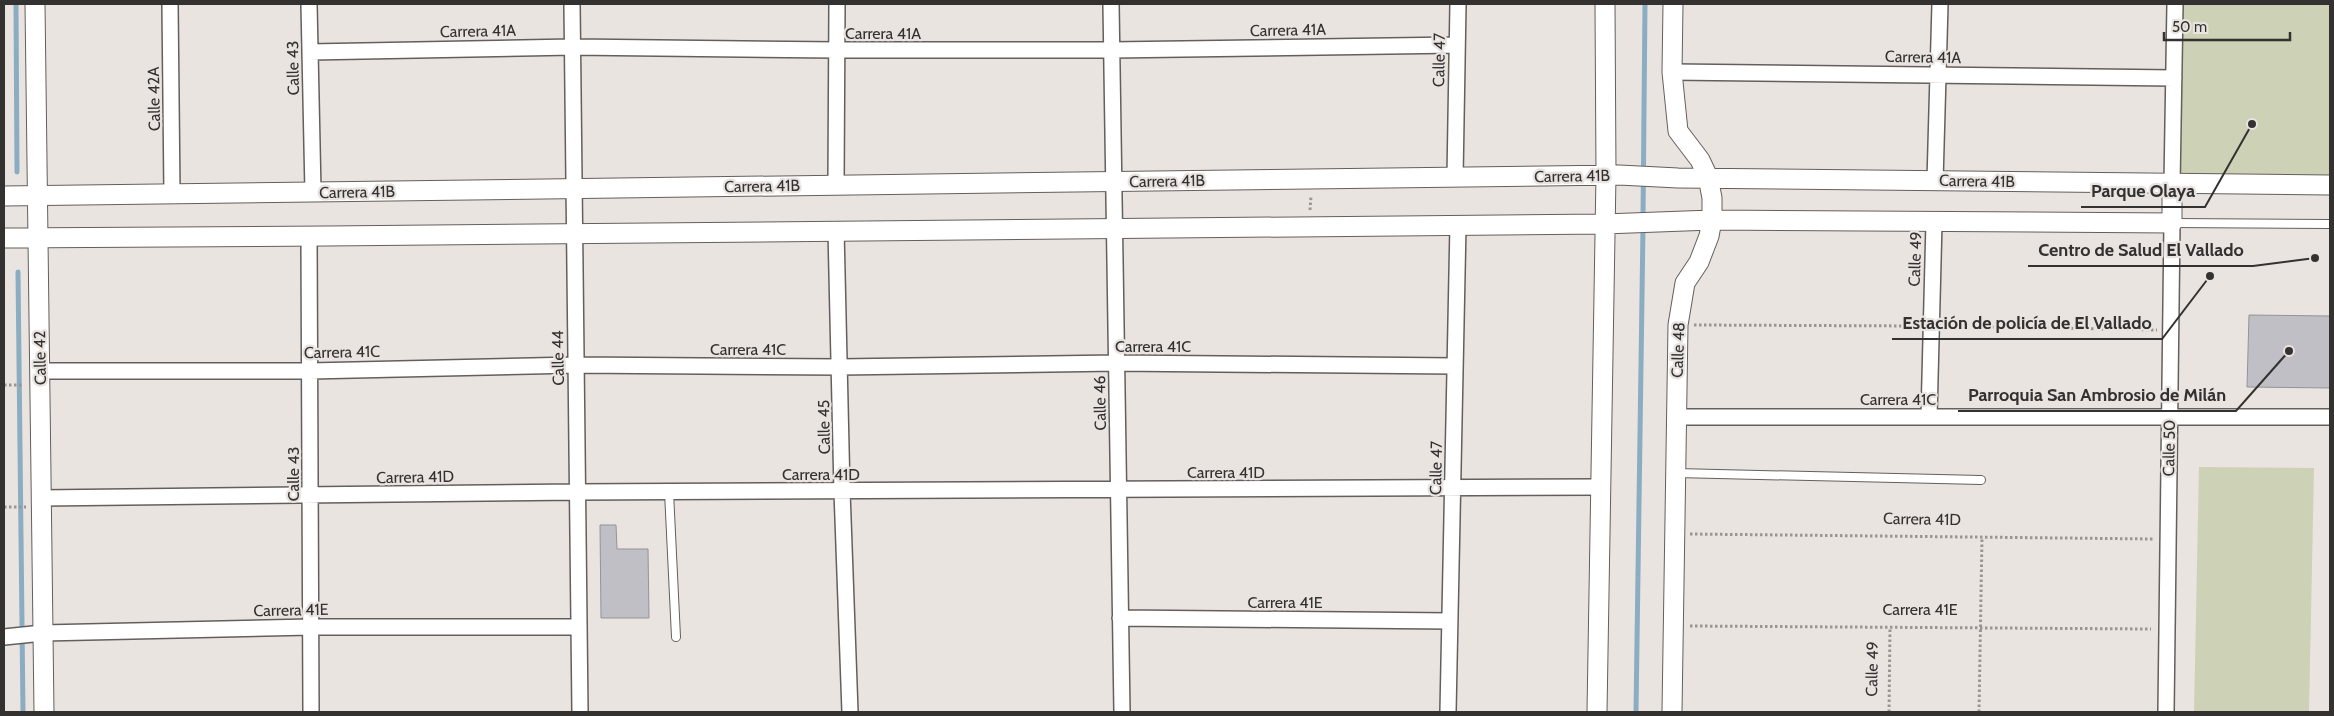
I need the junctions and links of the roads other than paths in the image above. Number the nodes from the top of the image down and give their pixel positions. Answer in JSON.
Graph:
{"nodes":[{"id":1,"x":35,"y":4,"type":"edge"},
{"id":2,"x":170,"y":4,"type":"edge"},
{"id":3,"x":309,"y":4,"type":"edge"},
{"id":4,"x":572,"y":4,"type":"edge"},
{"id":5,"x":837,"y":4,"type":"edge"},
{"id":6,"x":1111,"y":4,"type":"edge"},
{"id":7,"x":1458,"y":4,"type":"edge"},
{"id":8,"x":1604,"y":4,"type":"edge"},
{"id":9,"x":1673,"y":4,"type":"edge"},
{"id":10,"x":1940,"y":4,"type":"edge"},
{"id":11,"x":2175,"y":4,"type":"edge"},
{"id":12,"x":1457,"y":45,"type":"junction"},
{"id":13,"x":573,"y":47,"type":"junction"},
{"id":14,"x":837,"y":50,"type":"junction"},
{"id":15,"x":1112,"y":50,"type":"junction"},
{"id":16,"x":310,"y":52,"type":"junction"},
{"id":17,"x":1672,"y":72,"type":"junction"},
{"id":18,"x":1939,"y":74,"type":"junction"},
{"id":19,"x":2174,"y":78,"type":"junction"},
{"id":20,"x":1615,"y":175,"type":"junction"},
{"id":21,"x":1455,"y":177,"type":"junction"},
{"id":22,"x":1708,"y":177,"type":"junction"},
{"id":23,"x":1935,"y":181,"type":"junction"},
{"id":24,"x":1114,"y":182,"type":"junction"},
{"id":25,"x":2172,"y":184,"type":"junction"},
{"id":26,"x":836,"y":185,"type":"junction"},
{"id":27,"x":2330,"y":185,"type":"edge"},
{"id":28,"x":574,"y":189,"type":"junction"},
{"id":29,"x":313,"y":192,"type":"junction"},
{"id":30,"x":172,"y":194,"type":"junction"},
{"id":31,"x":4,"y":196,"type":"edge"},
{"id":32,"x":38,"y":196,"type":"junction"},
{"id":33,"x":1712,"y":220,"type":"junction"},
{"id":34,"x":1934,"y":222,"type":"junction"},
{"id":35,"x":2172,"y":223,"type":"junction"},
{"id":36,"x":1604,"y":224,"type":"junction"},
{"id":37,"x":2330,"y":224,"type":"edge"},
{"id":38,"x":1458,"y":225,"type":"junction"},
{"id":39,"x":1115,"y":228,"type":"junction"},
{"id":40,"x":836,"y":230,"type":"junction"},
{"id":41,"x":575,"y":232,"type":"junction"},
{"id":42,"x":309,"y":236,"type":"junction"},
{"id":43,"x":38,"y":237,"type":"junction"},
{"id":44,"x":4,"y":238,"type":"edge"},
{"id":45,"x":1117,"y":363,"type":"junction"},
{"id":46,"x":576,"y":365,"type":"junction"},
{"id":47,"x":1455,"y":366,"type":"junction"},
{"id":48,"x":840,"y":367,"type":"junction"},
{"id":49,"x":310,"y":370,"type":"junction"},
{"id":50,"x":34,"y":378,"type":"junction"},
{"id":51,"x":1677,"y":417,"type":"junction"},
{"id":52,"x":1929,"y":417,"type":"junction"},
{"id":53,"x":2170,"y":417,"type":"junction"},
{"id":54,"x":2330,"y":417,"type":"edge"},
{"id":55,"x":1676,"y":473,"type":"junction"},
{"id":56,"x":1981,"y":480,"type":"dead end"},
{"id":57,"x":1600,"y":487,"type":"junction"},
{"id":58,"x":1118,"y":489,"type":"junction"},
{"id":59,"x":1453,"y":490,"type":"junction"},
{"id":60,"x":578,"y":492,"type":"junction"},
{"id":61,"x":670,"y":492,"type":"junction"},
{"id":62,"x":842,"y":492,"type":"junction"},
{"id":63,"x":310,"y":496,"type":"junction"},
{"id":64,"x":36,"y":503,"type":"junction"},
{"id":65,"x":1120,"y":618,"type":"junction"},
{"id":66,"x":1450,"y":621,"type":"junction"},
{"id":67,"x":311,"y":627,"type":"junction"},
{"id":68,"x":579,"y":627,"type":"junction"},
{"id":69,"x":38,"y":634,"type":"junction"},
{"id":70,"x":5,"y":637,"type":"edge"},
{"id":71,"x":676,"y":637,"type":"dead end"},
{"id":72,"x":44,"y":712,"type":"edge"},
{"id":73,"x":311,"y":712,"type":"edge"},
{"id":74,"x":580,"y":712,"type":"edge"},
{"id":75,"x":850,"y":712,"type":"edge"},
{"id":76,"x":1122,"y":712,"type":"edge"},
{"id":77,"x":1448,"y":712,"type":"edge"},
{"id":78,"x":1596,"y":712,"type":"edge"},
{"id":79,"x":1672,"y":712,"type":"edge"},
{"id":80,"x":2166,"y":712,"type":"edge"}],
"edges":[{"from":1,"to":32,"type":"street","name":"Calle 42"},
{"from":2,"to":30,"type":"street","name":"Calle 42A"},
{"from":3,"to":16,"type":"street","name":"Calle 43"},
{"from":4,"to":13,"type":"street","name":"Calle 44"},
{"from":5,"to":14,"type":"street"},
{"from":6,"to":15,"type":"street","name":"Calle 46"},
{"from":7,"to":12,"type":"street","name":"Calle 47"},
{"from":8,"to":20,"type":"street"},
{"from":9,"to":17,"type":"street","name":"Calle 48"},
{"from":10,"to":18,"type":"street"},
{"from":11,"to":19,"type":"street","name":"Calle 50"},
{"from":12,"to":15,"type":"street","name":"Carrera 41A"},
{"from":12,"to":21,"type":"street","name":"Calle 47"},
{"from":13,"to":14,"type":"street","name":"Carrera 41A"},
{"from":13,"to":16,"type":"street","name":"Carrera 41A"},
{"from":13,"to":28,"type":"street","name":"Calle 44"},
{"from":14,"to":15,"type":"street","name":"Carrera 41A"},
{"from":14,"to":26,"type":"street"},
{"from":15,"to":24,"type":"street","name":"Calle 46"},
{"from":16,"to":29,"type":"street","name":"Calle 43"},
{"from":17,"to":18,"type":"street","name":"Carrera 41A"},
{"from":17,"to":22,"type":"street","name":"Calle 48"},
{"from":18,"to":19,"type":"street","name":"Carrera 41A"},
{"from":18,"to":23,"type":"street"},
{"from":19,"to":25,"type":"street","name":"Calle 50"},
{"from":20,"to":21,"type":"street","name":"Carrera 41B"},
{"from":20,"to":22,"type":"street","name":"Carrera 41B"},
{"from":20,"to":36,"type":"street"},
{"from":21,"to":24,"type":"street","name":"Carrera 41B"},
{"from":22,"to":23,"type":"street","name":"Carrera 41B"},
{"from":22,"to":33,"type":"street","name":"Calle 48"},
{"from":23,"to":25,"type":"street","name":"Carrera 41B"},
{"from":24,"to":26,"type":"street","name":"Carrera 41B"},
{"from":24,"to":39,"type":"street","name":"Calle 46"},
{"from":25,"to":27,"type":"street","name":"Carrera 41B"},
{"from":25,"to":35,"type":"street","name":"Calle 50"},
{"from":26,"to":28,"type":"street","name":"Carrera 41B"},
{"from":28,"to":29,"type":"street","name":"Carrera 41B"},
{"from":28,"to":41,"type":"street","name":"Calle 44"},
{"from":29,"to":30,"type":"street","name":"Carrera 41B"},
{"from":30,"to":32,"type":"street","name":"Carrera 41B"},
{"from":31,"to":32,"type":"street","name":"Carrera 41B"},
{"from":32,"to":43,"type":"street","name":"Calle 42"},
{"from":33,"to":34,"type":"street"},
{"from":33,"to":36,"type":"street"},
{"from":33,"to":51,"type":"street","name":"Calle 48"},
{"from":34,"to":35,"type":"street"},
{"from":34,"to":52,"type":"street","name":"Calle 49"},
{"from":35,"to":37,"type":"lane"},
{"from":35,"to":53,"type":"street","name":"Calle 50"},
{"from":36,"to":38,"type":"street"},
{"from":36,"to":57,"type":"street"},
{"from":38,"to":39,"type":"street"},
{"from":38,"to":47,"type":"street","name":"Calle 47"},
{"from":39,"to":40,"type":"street"},
{"from":39,"to":45,"type":"street","name":"Calle 46"},
{"from":40,"to":41,"type":"street"},
{"from":40,"to":48,"type":"street","name":"Calle 45"},
{"from":41,"to":42,"type":"street"},
{"from":41,"to":46,"type":"street","name":"Calle 44"},
{"from":42,"to":43,"type":"street"},
{"from":42,"to":49,"type":"street","name":"Calle 43"},
{"from":43,"to":44,"type":"street"},
{"from":43,"to":50,"type":"street","name":"Calle 42"},
{"from":45,"to":47,"type":"street","name":"Carrera 41C"},
{"from":45,"to":48,"type":"street","name":"Carrera 41C"},
{"from":45,"to":58,"type":"street","name":"Calle 46"},
{"from":46,"to":48,"type":"street","name":"Carrera 41C"},
{"from":46,"to":49,"type":"street","name":"Carrera 41C"},
{"from":46,"to":60,"type":"street","name":"Calle 44"},
{"from":47,"to":59,"type":"street","name":"Calle 47"},
{"from":48,"to":62,"type":"street","name":"Calle 45"},
{"from":49,"to":50,"type":"street","name":"Carrera 41C"},
{"from":49,"to":63,"type":"street","name":"Calle 43"},
{"from":50,"to":64,"type":"street","name":"Calle 42"},
{"from":51,"to":52,"type":"street","name":"Carrera 41C"},
{"from":51,"to":55,"type":"street","name":"Calle 48"},
{"from":52,"to":53,"type":"street","name":"Carrera 41C"},
{"from":53,"to":54,"type":"street","name":"Carrera 41C"},
{"from":53,"to":80,"type":"street","name":"Calle 50"},
{"from":55,"to":56,"type":"lane"},
{"from":55,"to":79,"type":"street","name":"Calle 48"},
{"from":57,"to":59,"type":"street","name":"Carrera 41D"},
{"from":57,"to":78,"type":"street"},
{"from":58,"to":59,"type":"street","name":"Carrera 41D"},
{"from":58,"to":62,"type":"street","name":"Carrera 41D"},
{"from":58,"to":65,"type":"street","name":"Calle 46"},
{"from":59,"to":66,"type":"street","name":"Calle 47"},
{"from":60,"to":61,"type":"street","name":"Carrera 41D"},
{"from":60,"to":63,"type":"street","name":"Carrera 41D"},
{"from":60,"to":68,"type":"street","name":"Calle 44"},
{"from":61,"to":62,"type":"street","name":"Carrera 41D"},
{"from":61,"to":71,"type":"lane"},
{"from":62,"to":75,"type":"street","name":"Calle 45"},
{"from":63,"to":64,"type":"street","name":"Carrera 41D"},
{"from":63,"to":67,"type":"street","name":"Calle 43"},
{"from":64,"to":69,"type":"street","name":"Calle 42"},
{"from":65,"to":66,"type":"street","name":"Carrera 41E"},
{"from":65,"to":76,"type":"street","name":"Calle 46"},
{"from":66,"to":77,"type":"street","name":"Calle 47"},
{"from":67,"to":68,"type":"street","name":"Carrera 41E"},
{"from":67,"to":69,"type":"street","name":"Carrera 41E"},
{"from":67,"to":73,"type":"street","name":"Calle 43"},
{"from":68,"to":74,"type":"street","name":"Calle 44"},
{"from":69,"to":70,"type":"street","name":"Carrera 41E"},
{"from":69,"to":72,"type":"street","name":"Calle 42"}]}
